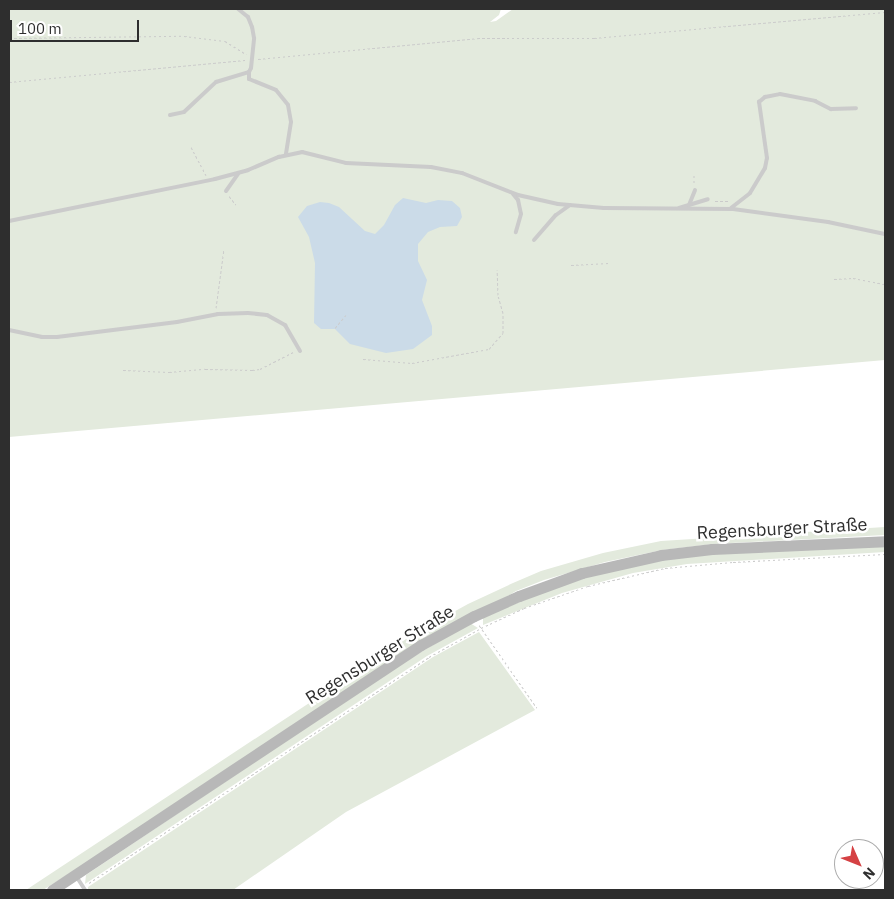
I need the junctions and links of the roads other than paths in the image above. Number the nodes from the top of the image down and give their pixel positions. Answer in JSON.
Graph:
{"nodes":[{"id":1,"x":238,"y":9,"type":"edge"},
{"id":2,"x":249,"y":72,"type":"junction"},
{"id":3,"x":856,"y":108,"type":"dead end"},
{"id":4,"x":170,"y":115,"type":"dead end"},
{"id":5,"x":286,"y":155,"type":"junction"},
{"id":6,"x":240,"y":172,"type":"junction"},
{"id":7,"x":695,"y":190,"type":"dead end"},
{"id":8,"x":226,"y":191,"type":"dead end"},
{"id":9,"x":513,"y":193,"type":"junction"},
{"id":10,"x":708,"y":199,"type":"dead end"},
{"id":11,"x":571,"y":205,"type":"junction"},
{"id":12,"x":689,"y":205,"type":"junction"},
{"id":13,"x":674,"y":209,"type":"junction"},
{"id":14,"x":729,"y":209,"type":"junction"},
{"id":15,"x":9,"y":220,"type":"edge"},
{"id":16,"x":516,"y":232,"type":"dead end"},
{"id":17,"x":885,"y":234,"type":"edge"},
{"id":18,"x":534,"y":240,"type":"dead end"},
{"id":19,"x":9,"y":330,"type":"edge"},
{"id":20,"x":300,"y":351,"type":"road end"},
{"id":21,"x":885,"y":541,"type":"edge"},
{"id":22,"x":76,"y":876,"type":"junction"},
{"id":23,"x":84,"y":888,"type":"edge"},
{"id":24,"x":52,"y":890,"type":"edge"}],
"edges":[{"from":1,"to":2,"type":"lane"},
{"from":2,"to":4,"type":"lane"},
{"from":2,"to":5,"type":"lane"},
{"from":3,"to":14,"type":"lane"},
{"from":5,"to":6,"type":"lane"},
{"from":5,"to":9,"type":"lane"},
{"from":6,"to":8,"type":"lane"},
{"from":6,"to":15,"type":"lane"},
{"from":7,"to":12,"type":"lane"},
{"from":9,"to":11,"type":"lane"},
{"from":9,"to":16,"type":"lane"},
{"from":10,"to":12,"type":"lane"},
{"from":11,"to":13,"type":"lane"},
{"from":11,"to":18,"type":"lane"},
{"from":12,"to":13,"type":"lane"},
{"from":13,"to":14,"type":"lane"},
{"from":14,"to":17,"type":"lane"},
{"from":19,"to":20,"type":"lane"},
{"from":21,"to":22,"type":"street","name":"Regensburger Straße"},
{"from":22,"to":23,"type":"lane"},
{"from":22,"to":24,"type":"street","name":"Regensburger Straße"}]}
